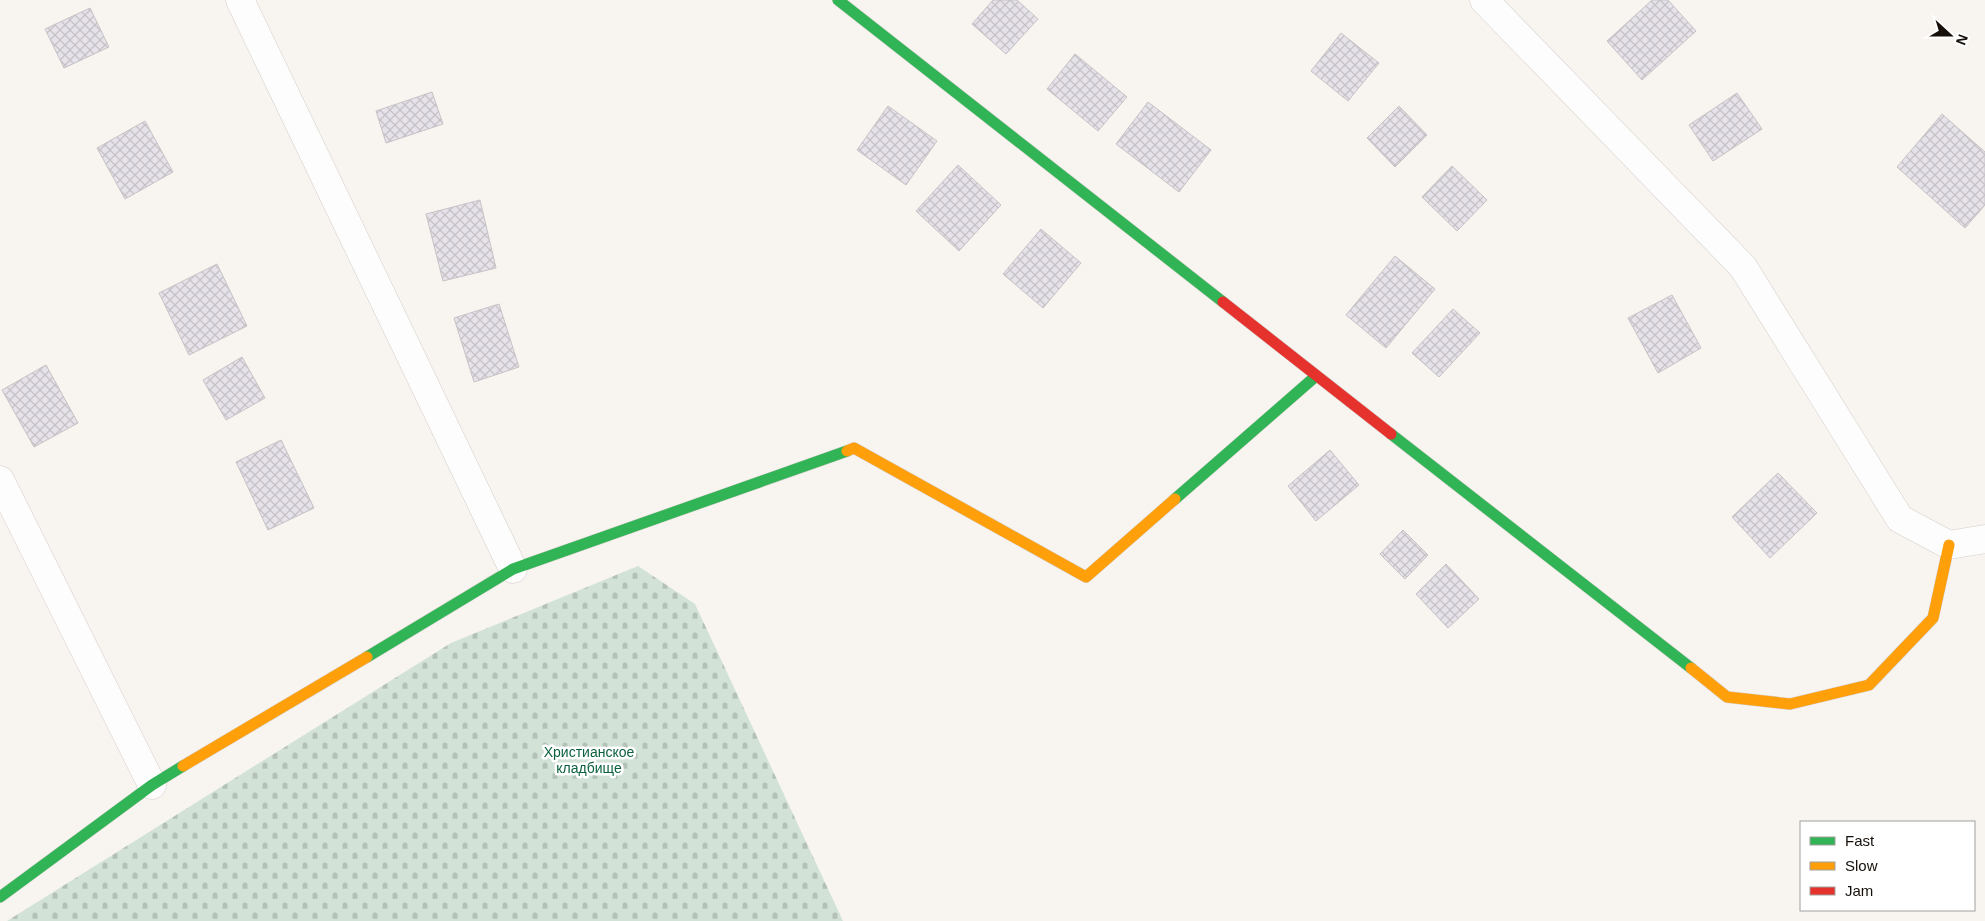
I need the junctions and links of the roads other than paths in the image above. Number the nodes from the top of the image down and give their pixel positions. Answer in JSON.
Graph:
{"nodes":[{"id":1,"x":240,"y":0,"type":"edge"},
{"id":2,"x":838,"y":0,"type":"edge"},
{"id":3,"x":1484,"y":0,"type":"edge"},
{"id":4,"x":1316,"y":376,"type":"junction"},
{"id":5,"x":0,"y":480,"type":"edge"},
{"id":6,"x":1985,"y":540,"type":"edge"},
{"id":7,"x":1949,"y":545,"type":"junction"},
{"id":8,"x":514,"y":569,"type":"junction"},
{"id":9,"x":152,"y":785,"type":"junction"},
{"id":10,"x":0,"y":897,"type":"edge"}],
"edges":[{"from":1,"to":8,"type":"street"},
{"from":2,"to":4,"type":"street"},
{"from":3,"to":7,"type":"street"},
{"from":4,"to":7,"type":"street"},
{"from":4,"to":8,"type":"street"},
{"from":5,"to":9,"type":"street"},
{"from":6,"to":7,"type":"street"},
{"from":8,"to":9,"type":"street"},
{"from":9,"to":10,"type":"street"}]}
